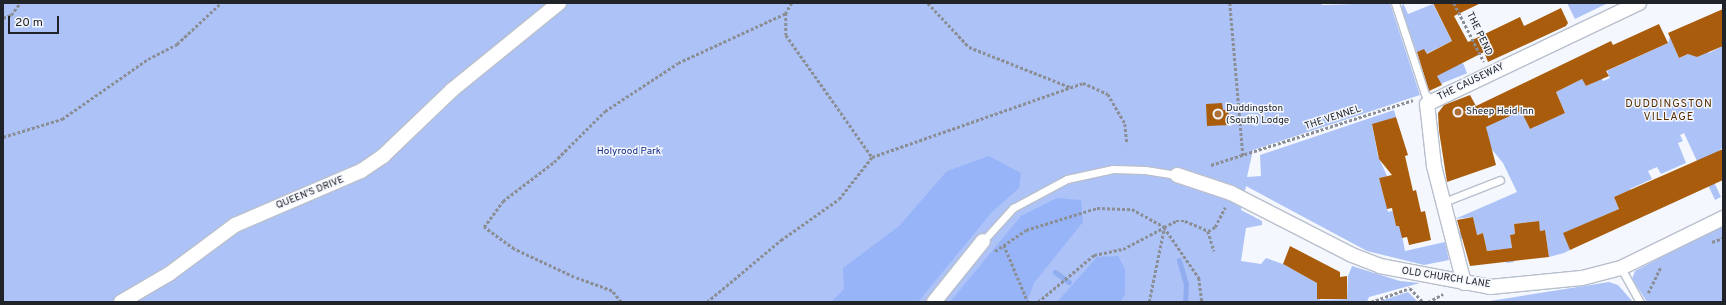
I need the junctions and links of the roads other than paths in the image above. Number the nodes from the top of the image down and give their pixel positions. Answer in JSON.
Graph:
{"nodes":[{"id":1,"x":559,"y":3,"type":"edge"},
{"id":2,"x":1395,"y":3,"type":"edge"},
{"id":3,"x":1638,"y":3,"type":"edge"},
{"id":4,"x":1430,"y":103,"type":"junction"},
{"id":5,"x":1177,"y":175,"type":"joint"},
{"id":6,"x":1500,"y":180,"type":"dead end"},
{"id":7,"x":1444,"y":202,"type":"junction"},
{"id":8,"x":1723,"y":218,"type":"edge"},
{"id":9,"x":983,"y":241,"type":"joint"},
{"id":10,"x":1621,"y":268,"type":"junction"},
{"id":11,"x":1464,"y":283,"type":"junction"},
{"id":12,"x":1639,"y":301,"type":"edge"},
{"id":13,"x":122,"y":302,"type":"edge"},
{"id":14,"x":934,"y":302,"type":"edge"}],
"edges":[{"from":1,"to":13,"type":"street","name":"QUEEN'S DRIVE"},
{"from":2,"to":4,"type":"lane"},
{"from":3,"to":4,"type":"street","name":"THE CAUSEWAY"},
{"from":4,"to":7,"type":"street","name":"THE CAUSEWAY"},
{"from":5,"to":9,"type":"lane"},
{"from":5,"to":11,"type":"street","name":"OLD CHURCH LANE"},
{"from":6,"to":7,"type":"lane"},
{"from":7,"to":11,"type":"street","name":"THE CAUSEWAY"},
{"from":8,"to":10,"type":"street","name":"OLD CHURCH LANE"},
{"from":9,"to":14,"type":"street"},
{"from":10,"to":11,"type":"street","name":"OLD CHURCH LANE"},
{"from":10,"to":12,"type":"lane"}]}
